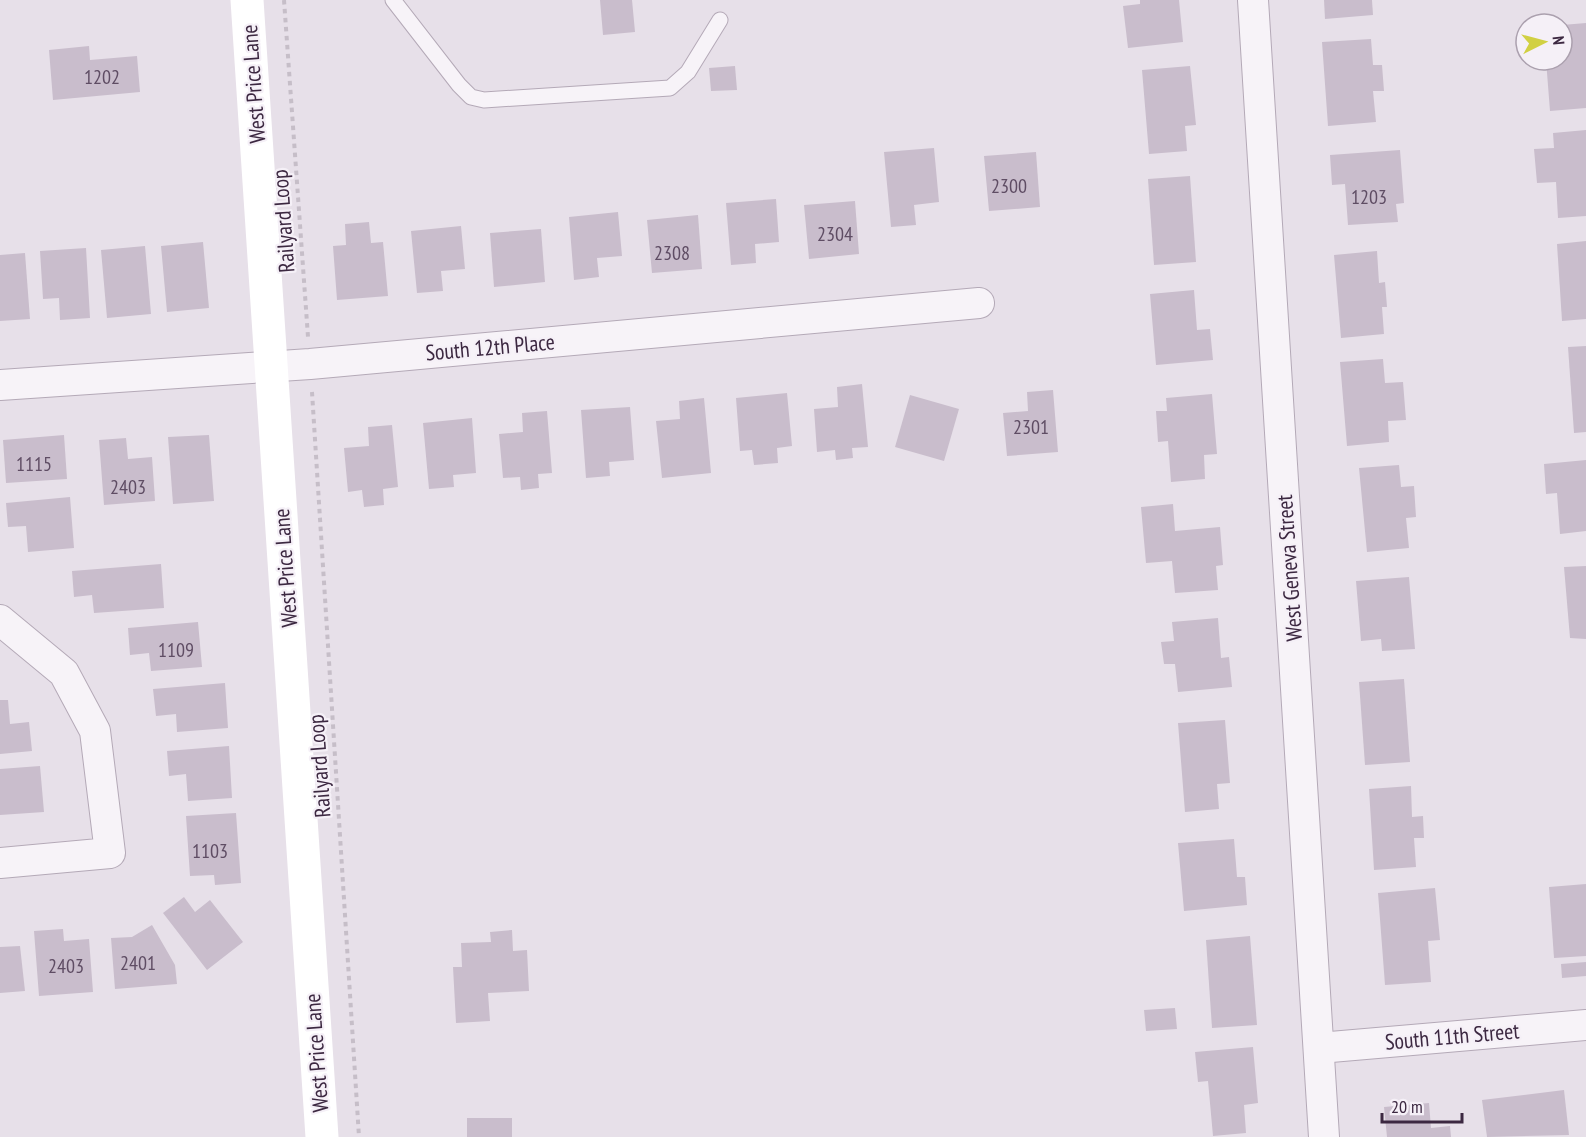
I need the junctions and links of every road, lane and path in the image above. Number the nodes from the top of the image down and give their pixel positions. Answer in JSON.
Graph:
{"nodes":[{"id":1,"x":248,"y":0,"type":"edge"},
{"id":2,"x":284,"y":0,"type":"edge"},
{"id":3,"x":393,"y":0,"type":"edge"},
{"id":4,"x":1253,"y":0,"type":"edge"},
{"id":5,"x":720,"y":20,"type":"dead end"},
{"id":6,"x":979,"y":303,"type":"dead end"},
{"id":7,"x":308,"y":332,"type":"dead end"},
{"id":8,"x":272,"y":366,"type":"junction"},
{"id":9,"x":0,"y":385,"type":"edge"},
{"id":10,"x":312,"y":394,"type":"dead end"},
{"id":11,"x":0,"y":620,"type":"edge"},
{"id":12,"x":0,"y":863,"type":"edge"},
{"id":13,"x":1586,"y":1025,"type":"edge"},
{"id":14,"x":1319,"y":1048,"type":"junction"},
{"id":15,"x":322,"y":1137,"type":"edge"},
{"id":16,"x":359,"y":1137,"type":"edge"},
{"id":17,"x":1324,"y":1137,"type":"edge"}],
"edges":[{"from":1,"to":8,"type":"street","name":"West Price Lane"},
{"from":2,"to":7,"type":"path","name":"Railyard Loop"},
{"from":3,"to":5,"type":"lane"},
{"from":4,"to":14,"type":"street","name":"West Geneva Street"},
{"from":6,"to":8,"type":"street","name":"South 12th Place"},
{"from":8,"to":9,"type":"street","name":"South 12th Place"},
{"from":8,"to":15,"type":"street","name":"West Price Lane"},
{"from":10,"to":16,"type":"path","name":"Railyard Loop"},
{"from":11,"to":12,"type":"street"},
{"from":13,"to":14,"type":"street","name":"South 11th Street"},
{"from":14,"to":17,"type":"street","name":"West Geneva Street"}]}
